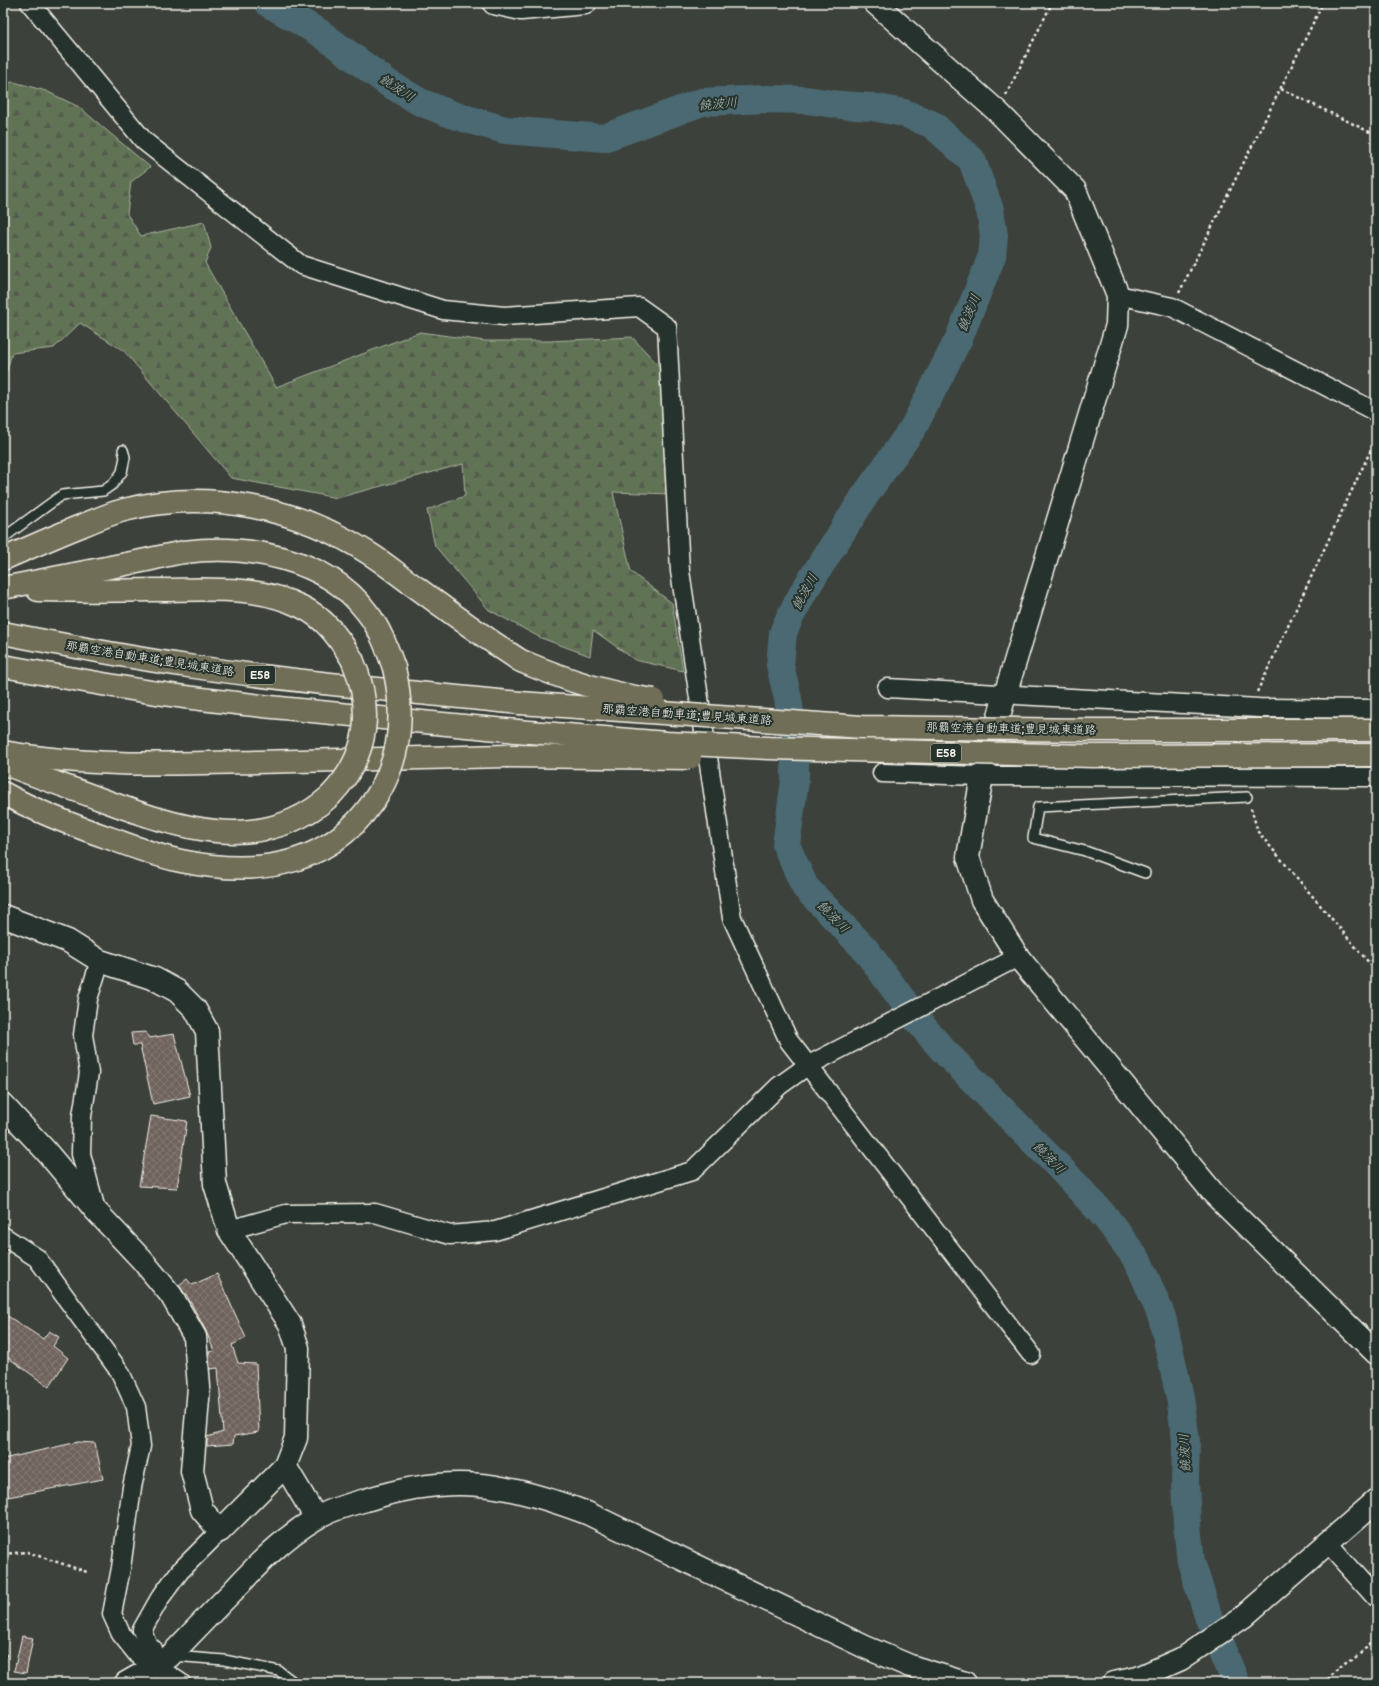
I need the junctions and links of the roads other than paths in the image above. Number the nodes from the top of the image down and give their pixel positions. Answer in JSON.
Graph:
{"nodes":[{"id":1,"x":30,"y":3,"type":"edge"},
{"id":2,"x":494,"y":3,"type":"edge"},
{"id":3,"x":585,"y":3,"type":"edge"},
{"id":4,"x":875,"y":3,"type":"edge"},
{"id":5,"x":1118,"y":295,"type":"junction"},
{"id":6,"x":1376,"y":412,"type":"edge"},
{"id":7,"x":123,"y":450,"type":"dead end"},
{"id":8,"x":3,"y":538,"type":"edge"},
{"id":9,"x":3,"y":559,"type":"edge"},
{"id":10,"x":3,"y":588,"type":"edge"},
{"id":11,"x":3,"y":633,"type":"edge"},
{"id":12,"x":3,"y":666,"type":"edge"},
{"id":13,"x":887,"y":688,"type":"dead end"},
{"id":14,"x":1005,"y":695,"type":"junction"},
{"id":15,"x":1259,"y":708,"type":"junction"},
{"id":16,"x":1376,"y":709,"type":"edge"},
{"id":17,"x":1094,"y":730,"type":"junction"},
{"id":18,"x":1376,"y":730,"type":"edge"},
{"id":19,"x":3,"y":752,"type":"edge"},
{"id":20,"x":959,"y":753,"type":"junction"},
{"id":21,"x":1376,"y":755,"type":"edge"},
{"id":22,"x":3,"y":764,"type":"edge"},
{"id":23,"x":882,"y":773,"type":"dead end"},
{"id":24,"x":982,"y":776,"type":"junction"},
{"id":25,"x":1256,"y":777,"type":"junction"},
{"id":26,"x":1376,"y":777,"type":"edge"},
{"id":27,"x":3,"y":793,"type":"edge"},
{"id":28,"x":1247,"y":797,"type":"road end"},
{"id":29,"x":1145,"y":873,"type":"dead end"},
{"id":30,"x":3,"y":916,"type":"edge"},
{"id":31,"x":1018,"y":957,"type":"junction"},
{"id":32,"x":100,"y":961,"type":"junction"},
{"id":33,"x":808,"y":1066,"type":"junction"},
{"id":34,"x":3,"y":1105,"type":"edge"},
{"id":35,"x":96,"y":1211,"type":"junction"},
{"id":36,"x":229,"y":1230,"type":"junction"},
{"id":37,"x":3,"y":1236,"type":"edge"},
{"id":38,"x":1031,"y":1354,"type":"dead end"},
{"id":39,"x":1376,"y":1354,"type":"edge"},
{"id":40,"x":285,"y":1466,"type":"junction"},
{"id":41,"x":1376,"y":1501,"type":"edge"},
{"id":42,"x":316,"y":1518,"type":"junction"},
{"id":43,"x":220,"y":1531,"type":"junction"},
{"id":44,"x":1327,"y":1543,"type":"junction"},
{"id":45,"x":1376,"y":1598,"type":"edge"},
{"id":46,"x":160,"y":1657,"type":"junction"},
{"id":47,"x":126,"y":1683,"type":"edge"},
{"id":48,"x":181,"y":1683,"type":"edge"},
{"id":49,"x":295,"y":1683,"type":"edge"},
{"id":50,"x":965,"y":1683,"type":"edge"},
{"id":51,"x":1114,"y":1683,"type":"edge"}],
"edges":[{"from":1,"to":33,"type":"street"},
{"from":2,"to":3,"type":"street"},
{"from":4,"to":5,"type":"street"},
{"from":5,"to":6,"type":"street"},
{"from":5,"to":14,"type":"street"},
{"from":7,"to":8,"type":"lane"},
{"from":9,"to":17,"type":"highway","bridge":true},
{"from":10,"to":22,"type":"highway","bridge":true},
{"from":10,"to":27,"type":"highway","bridge":true},
{"from":11,"to":17,"type":"highway","name":"那覇空港自動車道;豊見城東道路","number":"E58","bridge":true},
{"from":12,"to":20,"type":"highway","name":"那覇空港自動車道;豊見城東道路","number":"E58","bridge":true},
{"from":13,"to":14,"type":"street"},
{"from":14,"to":15,"type":"street"},
{"from":14,"to":24,"type":"street"},
{"from":15,"to":16,"type":"street"},
{"from":15,"to":25,"type":"street"},
{"from":17,"to":18,"type":"highway","name":"那覇空港自動車道;豊見城東道路","number":"E58","bridge":true},
{"from":19,"to":20,"type":"highway","bridge":true},
{"from":20,"to":21,"type":"highway","name":"那覇空港自動車道;豊見城東道路","number":"E58","bridge":true},
{"from":23,"to":24,"type":"street"},
{"from":24,"to":25,"type":"street"},
{"from":24,"to":31,"type":"street"},
{"from":25,"to":26,"type":"street"},
{"from":28,"to":29,"type":"lane"},
{"from":30,"to":32,"type":"street"},
{"from":31,"to":33,"type":"street"},
{"from":31,"to":39,"type":"street"},
{"from":32,"to":35,"type":"street"},
{"from":32,"to":36,"type":"street"},
{"from":33,"to":36,"type":"street"},
{"from":33,"to":38,"type":"street"},
{"from":34,"to":35,"type":"street"},
{"from":35,"to":43,"type":"street"},
{"from":36,"to":40,"type":"street"},
{"from":37,"to":46,"type":"street"},
{"from":40,"to":42,"type":"street"},
{"from":40,"to":43,"type":"street"},
{"from":41,"to":44,"type":"street"},
{"from":42,"to":46,"type":"street"},
{"from":42,"to":50,"type":"street"},
{"from":43,"to":46,"type":"street"},
{"from":44,"to":45,"type":"street"},
{"from":44,"to":51,"type":"street"},
{"from":46,"to":47,"type":"street"},
{"from":46,"to":48,"type":"street"},
{"from":46,"to":49,"type":"lane"}]}
